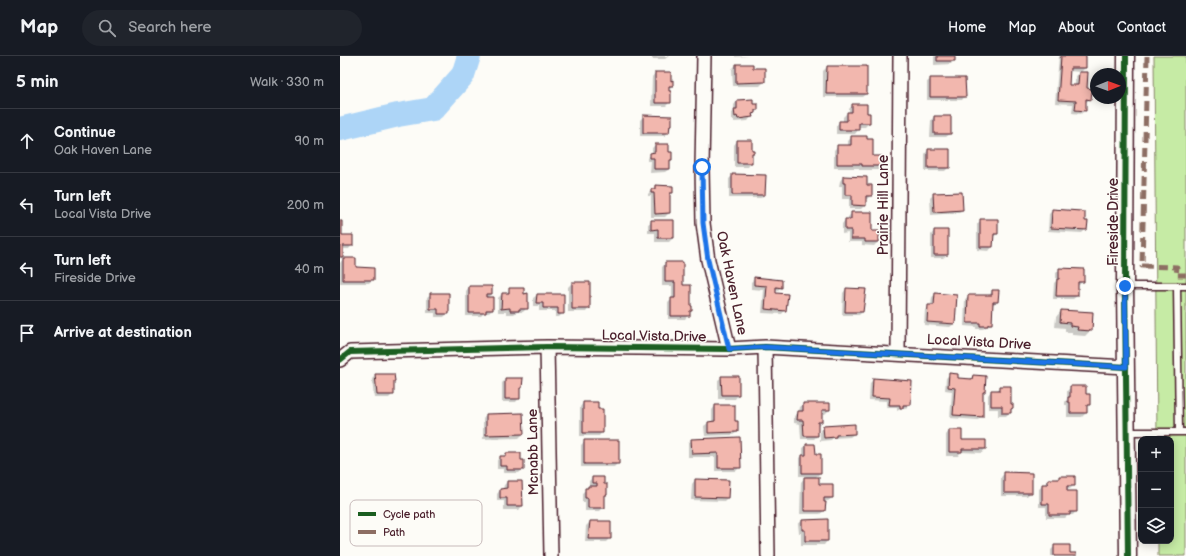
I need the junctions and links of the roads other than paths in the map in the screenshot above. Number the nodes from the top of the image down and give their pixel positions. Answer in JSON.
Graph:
{"nodes":[{"id":1,"x":704,"y":56,"type":"edge"},
{"id":2,"x":900,"y":56,"type":"edge"},
{"id":3,"x":1126,"y":56,"type":"edge"},
{"id":4,"x":1125,"y":286,"type":"junction"},
{"id":5,"x":1177,"y":286,"type":"junction"},
{"id":6,"x":1186,"y":286,"type":"edge"},
{"id":7,"x":547,"y":347,"type":"junction"},
{"id":8,"x":765,"y":347,"type":"junction"},
{"id":9,"x":729,"y":349,"type":"junction"},
{"id":10,"x":898,"y":354,"type":"junction"},
{"id":11,"x":345,"y":356,"type":"edge"},
{"id":12,"x":1126,"y":367,"type":"junction"},
{"id":13,"x":1127,"y":432,"type":"junction"},
{"id":14,"x":1179,"y":432,"type":"junction"},
{"id":15,"x":1186,"y":432,"type":"edge"},
{"id":16,"x":551,"y":556,"type":"edge"},
{"id":17,"x":768,"y":556,"type":"edge"},
{"id":18,"x":1128,"y":556,"type":"edge"}],
"edges":[{"from":1,"to":9,"type":"street","name":"Oak Haven Lane"},
{"from":2,"to":10,"type":"street","name":"Prairie Hill Lane"},
{"from":3,"to":4,"type":"street","name":"Fireside Drive"},
{"from":4,"to":5,"type":"lane"},
{"from":4,"to":12,"type":"street","name":"Fireside Drive"},
{"from":5,"to":6,"type":"lane"},
{"from":5,"to":14,"type":"lane"},
{"from":7,"to":9,"type":"street","name":"Local Vista Drive"},
{"from":7,"to":11,"type":"street","name":"Local Vista Drive"},
{"from":7,"to":16,"type":"street","name":"Mcnabb Lane"},
{"from":8,"to":9,"type":"street","name":"Local Vista Drive"},
{"from":8,"to":10,"type":"street","name":"Local Vista Drive"},
{"from":8,"to":17,"type":"street","name":"Oak Haven Lane"},
{"from":10,"to":12,"type":"street","name":"Local Vista Drive"},
{"from":12,"to":13,"type":"street","name":"Fireside Drive"},
{"from":13,"to":14,"type":"lane"},
{"from":13,"to":18,"type":"street","name":"Fireside Drive"},
{"from":14,"to":15,"type":"lane"}]}
